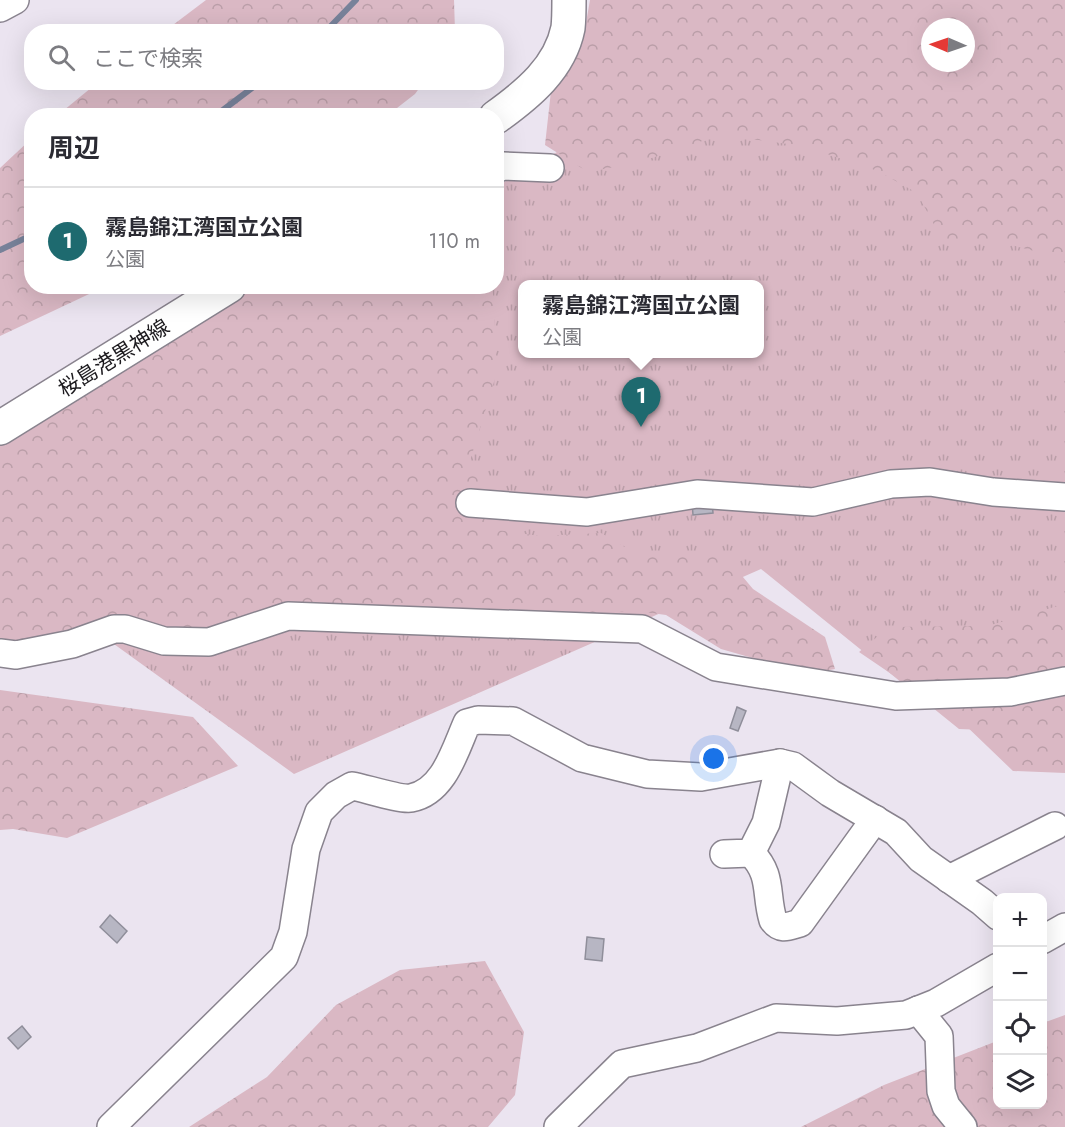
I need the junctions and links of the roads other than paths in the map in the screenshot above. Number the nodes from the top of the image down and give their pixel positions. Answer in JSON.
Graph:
{"nodes":[{"id":1,"x":15,"y":0,"type":"edge"},
{"id":2,"x":569,"y":0,"type":"edge"},
{"id":3,"x":0,"y":8,"type":"edge"},
{"id":4,"x":504,"y":111,"type":"edge"},
{"id":5,"x":504,"y":166,"type":"edge"},
{"id":6,"x":550,"y":168,"type":"dead end"},
{"id":7,"x":216,"y":294,"type":"edge"},
{"id":8,"x":0,"y":428,"type":"edge"},
{"id":9,"x":1065,"y":497,"type":"edge"},
{"id":10,"x":470,"y":503,"type":"dead end"},
{"id":11,"x":0,"y":653,"type":"edge"},
{"id":12,"x":1065,"y":681,"type":"edge"},
{"id":13,"x":780,"y":763,"type":"junction"},
{"id":14,"x":874,"y":819,"type":"junction"},
{"id":15,"x":1055,"y":826,"type":"dead end"},
{"id":16,"x":752,"y":853,"type":"junction"},
{"id":17,"x":724,"y":854,"type":"dead end"},
{"id":18,"x":949,"y":879,"type":"junction"},
{"id":19,"x":993,"y":912,"type":"edge"},
{"id":20,"x":1065,"y":927,"type":"edge"},
{"id":21,"x":1047,"y":937,"type":"edge"},
{"id":22,"x":993,"y":970,"type":"edge"},
{"id":23,"x":918,"y":1010,"type":"junction"},
{"id":24,"x":583,"y":1117,"type":"edge"},
{"id":25,"x":111,"y":1127,"type":"edge"},
{"id":26,"x":558,"y":1127,"type":"edge"},
{"id":27,"x":963,"y":1127,"type":"edge"}],
"edges":[{"from":1,"to":3,"type":"street"},
{"from":2,"to":4,"type":"main road"},
{"from":5,"to":6,"type":"street"},
{"from":7,"to":8,"type":"main road","name":"桜島港黒神線"},
{"from":9,"to":10,"type":"street"},
{"from":11,"to":12,"type":"street"},
{"from":13,"to":14,"type":"street"},
{"from":13,"to":16,"type":"street"},
{"from":13,"to":25,"type":"street"},
{"from":14,"to":16,"type":"street"},
{"from":14,"to":18,"type":"street"},
{"from":15,"to":18,"type":"street"},
{"from":16,"to":17,"type":"street"},
{"from":18,"to":19,"type":"street"},
{"from":20,"to":21,"type":"street"},
{"from":22,"to":23,"type":"street"},
{"from":23,"to":24,"type":"street"},
{"from":23,"to":27,"type":"street"},
{"from":24,"to":26,"type":"street"}]}
